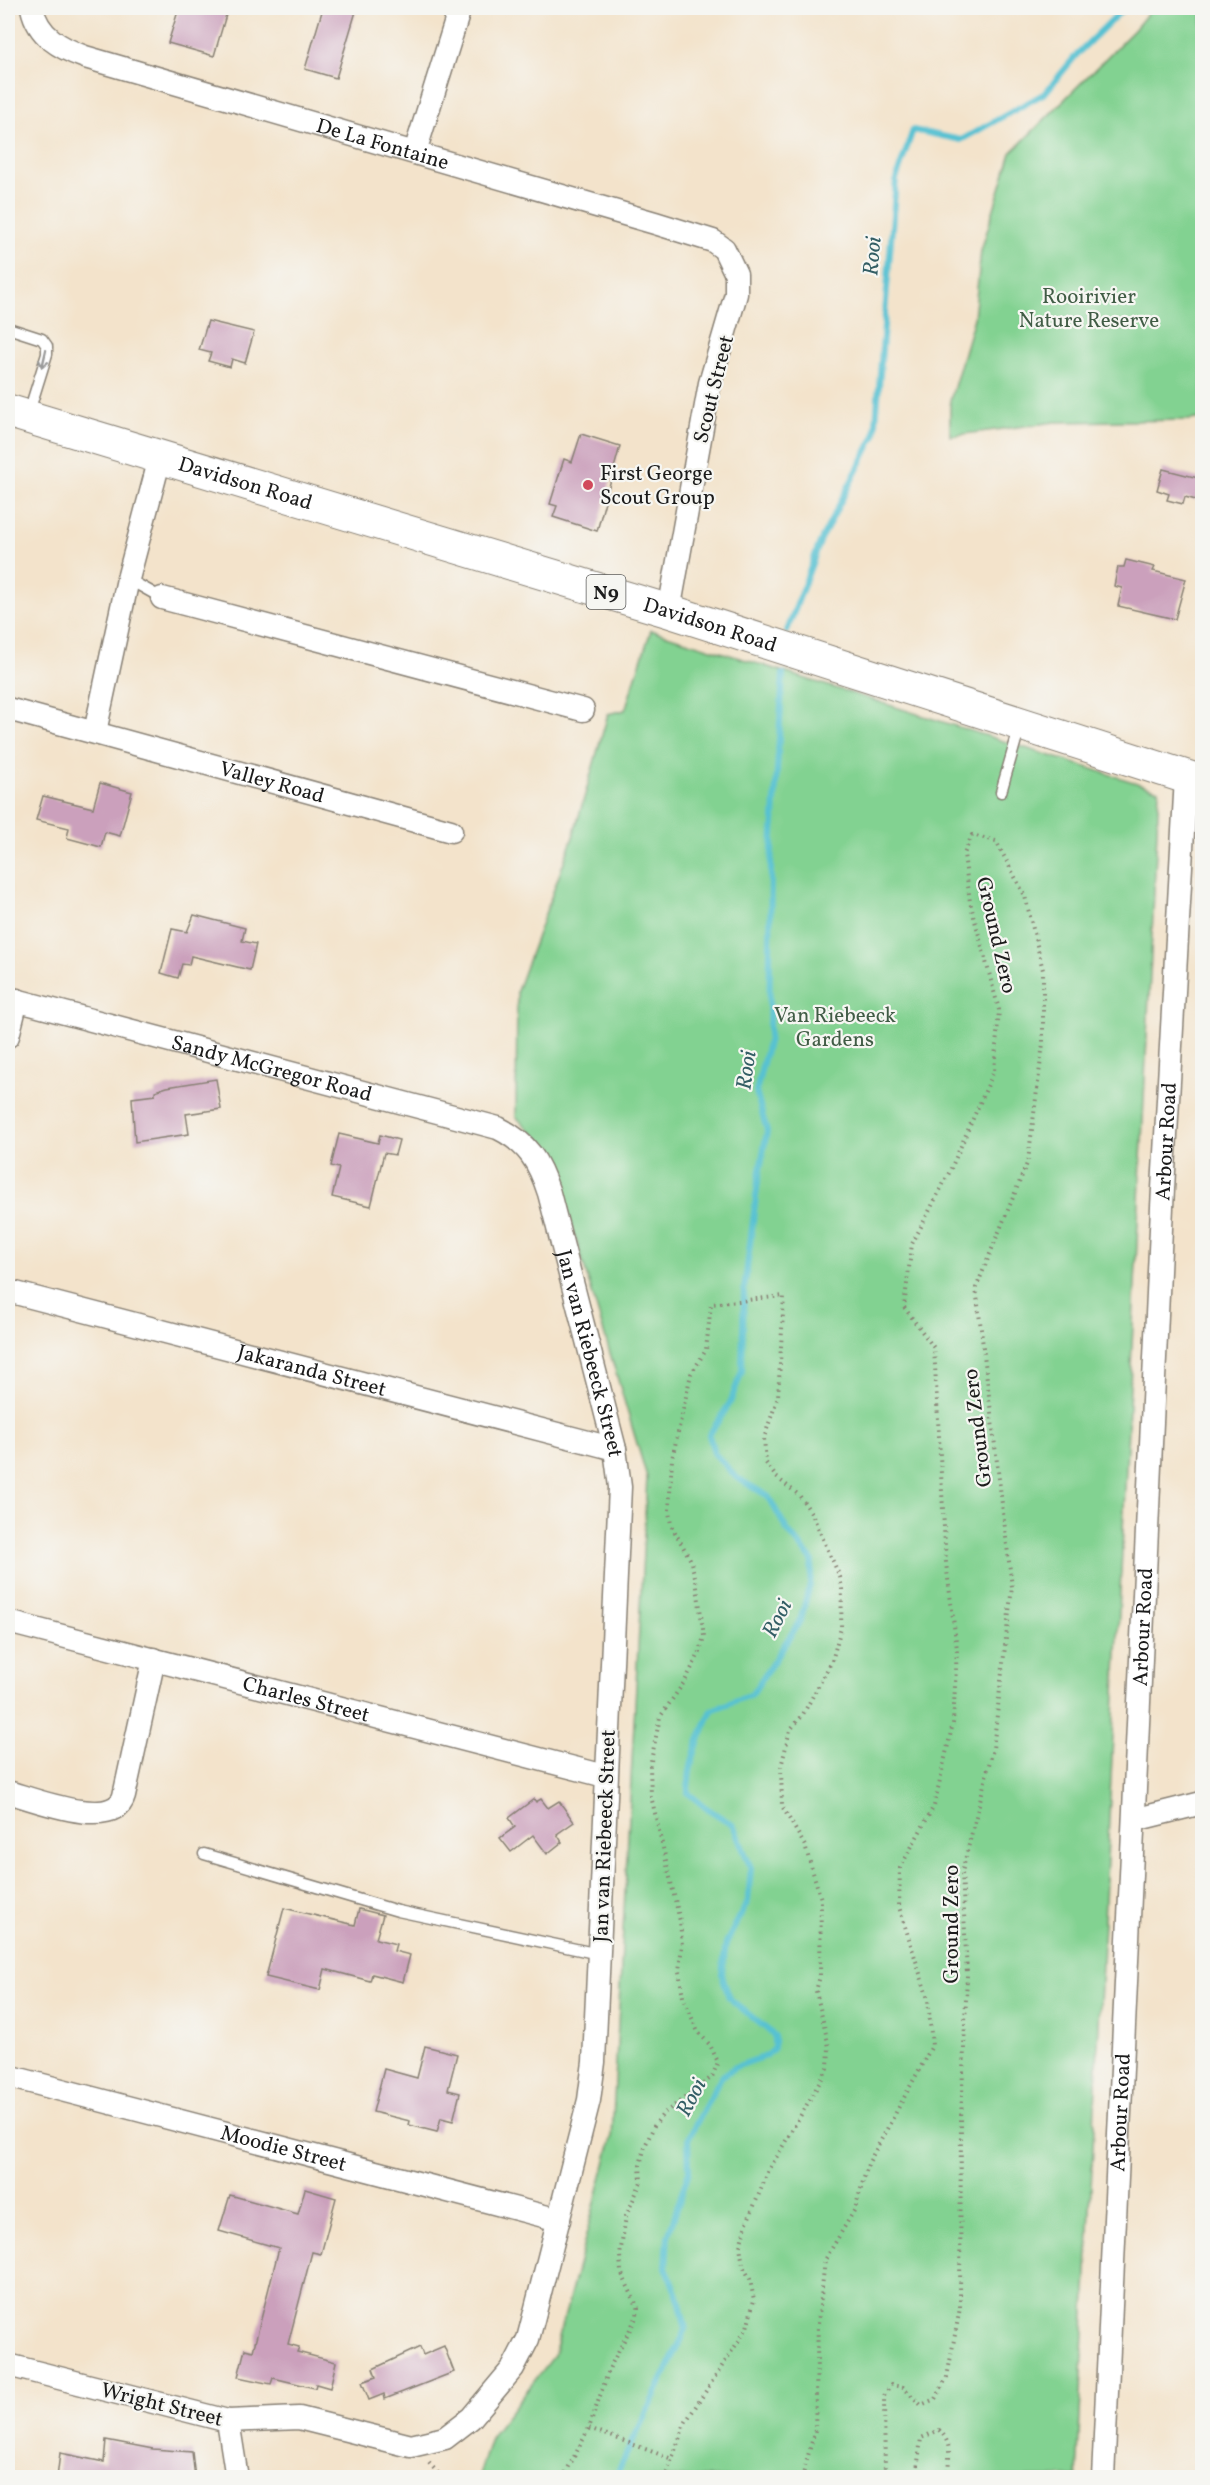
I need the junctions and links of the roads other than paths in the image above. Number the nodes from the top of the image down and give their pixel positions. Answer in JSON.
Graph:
{"nodes":[{"id":1,"x":32,"y":8,"type":"edge"},
{"id":2,"x":460,"y":8,"type":"edge"},
{"id":3,"x":415,"y":152,"type":"junction"},
{"id":4,"x":736,"y":274,"type":"joint"},
{"id":5,"x":8,"y":328,"type":"edge"},
{"id":6,"x":17,"y":414,"type":"edge"},
{"id":7,"x":160,"y":458,"type":"junction"},
{"id":8,"x":128,"y":579,"type":"junction"},
{"id":9,"x":162,"y":598,"type":"joint"},
{"id":10,"x":669,"y":611,"type":"junction"},
{"id":11,"x":8,"y":709,"type":"edge"},
{"id":12,"x":583,"y":710,"type":"dead end"},
{"id":13,"x":1020,"y":726,"type":"junction"},
{"id":14,"x":95,"y":732,"type":"junction"},
{"id":15,"x":1194,"y":779,"type":"edge"},
{"id":16,"x":1001,"y":792,"type":"dead end"},
{"id":17,"x":451,"y":831,"type":"dead end"},
{"id":18,"x":12,"y":999,"type":"edge"},
{"id":19,"x":8,"y":1036,"type":"edge"},
{"id":20,"x":530,"y":1149,"type":"joint"},
{"id":21,"x":8,"y":1291,"type":"edge"},
{"id":22,"x":615,"y":1449,"type":"junction"},
{"id":23,"x":8,"y":1622,"type":"edge"},
{"id":24,"x":154,"y":1659,"type":"junction"},
{"id":25,"x":605,"y":1776,"type":"junction"},
{"id":26,"x":8,"y":1792,"type":"edge"},
{"id":27,"x":1203,"y":1803,"type":"edge"},
{"id":28,"x":1134,"y":1820,"type":"junction"},
{"id":29,"x":204,"y":1854,"type":"dead end"},
{"id":30,"x":600,"y":1954,"type":"junction"},
{"id":31,"x":8,"y":2076,"type":"edge"},
{"id":32,"x":559,"y":2220,"type":"junction"},
{"id":33,"x":8,"y":2365,"type":"edge"},
{"id":34,"x":228,"y":2421,"type":"junction"},
{"id":35,"x":400,"y":2444,"type":"joint"},
{"id":36,"x":237,"y":2478,"type":"edge"},
{"id":37,"x":1103,"y":2478,"type":"edge"}],
"edges":[{"from":1,"to":3,"type":"street","name":"De La Fontaine"},
{"from":2,"to":3,"type":"street"},
{"from":3,"to":4,"type":"street","name":"De La Fontaine"},
{"from":4,"to":10,"type":"street","name":"Scout Street"},
{"from":5,"to":6,"type":"lane","one_way":true},
{"from":6,"to":7,"type":"highway","name":"Davidson Road","number":"N9"},
{"from":7,"to":8,"type":"street"},
{"from":7,"to":10,"type":"highway","name":"Davidson Road","number":"N9"},
{"from":8,"to":9,"type":"lane"},
{"from":8,"to":14,"type":"street"},
{"from":9,"to":12,"type":"street"},
{"from":10,"to":13,"type":"highway","name":"Davidson Road","number":"N9"},
{"from":11,"to":14,"type":"street","name":"Valley Road"},
{"from":13,"to":15,"type":"highway","name":"Davidson Road","number":"N9"},
{"from":13,"to":16,"type":"lane"},
{"from":14,"to":17,"type":"street","name":"Valley Road"},
{"from":15,"to":28,"type":"street","name":"Arbour Road"},
{"from":18,"to":19,"type":"street"},
{"from":18,"to":20,"type":"street","name":"Sandy McGregor Road"},
{"from":20,"to":22,"type":"street","name":"Jan van Riebeeck Street"},
{"from":21,"to":22,"type":"street","name":"Jakaranda Street"},
{"from":22,"to":25,"type":"street","name":"Jan van Riebeeck Street"},
{"from":23,"to":24,"type":"street","name":"Charles Street"},
{"from":24,"to":25,"type":"street","name":"Charles Street"},
{"from":24,"to":26,"type":"street"},
{"from":25,"to":30,"type":"street","name":"Jan van Riebeeck Street"},
{"from":27,"to":28,"type":"street"},
{"from":28,"to":37,"type":"street","name":"Arbour Road"},
{"from":29,"to":30,"type":"lane"},
{"from":30,"to":32,"type":"street","name":"Jan van Riebeeck Street"},
{"from":31,"to":32,"type":"street","name":"Moodie Street"},
{"from":32,"to":35,"type":"street","name":"Jan van Riebeeck Street"},
{"from":33,"to":34,"type":"street","name":"Wright Street"},
{"from":34,"to":35,"type":"street","name":"Wright Street"},
{"from":34,"to":36,"type":"street"}]}
